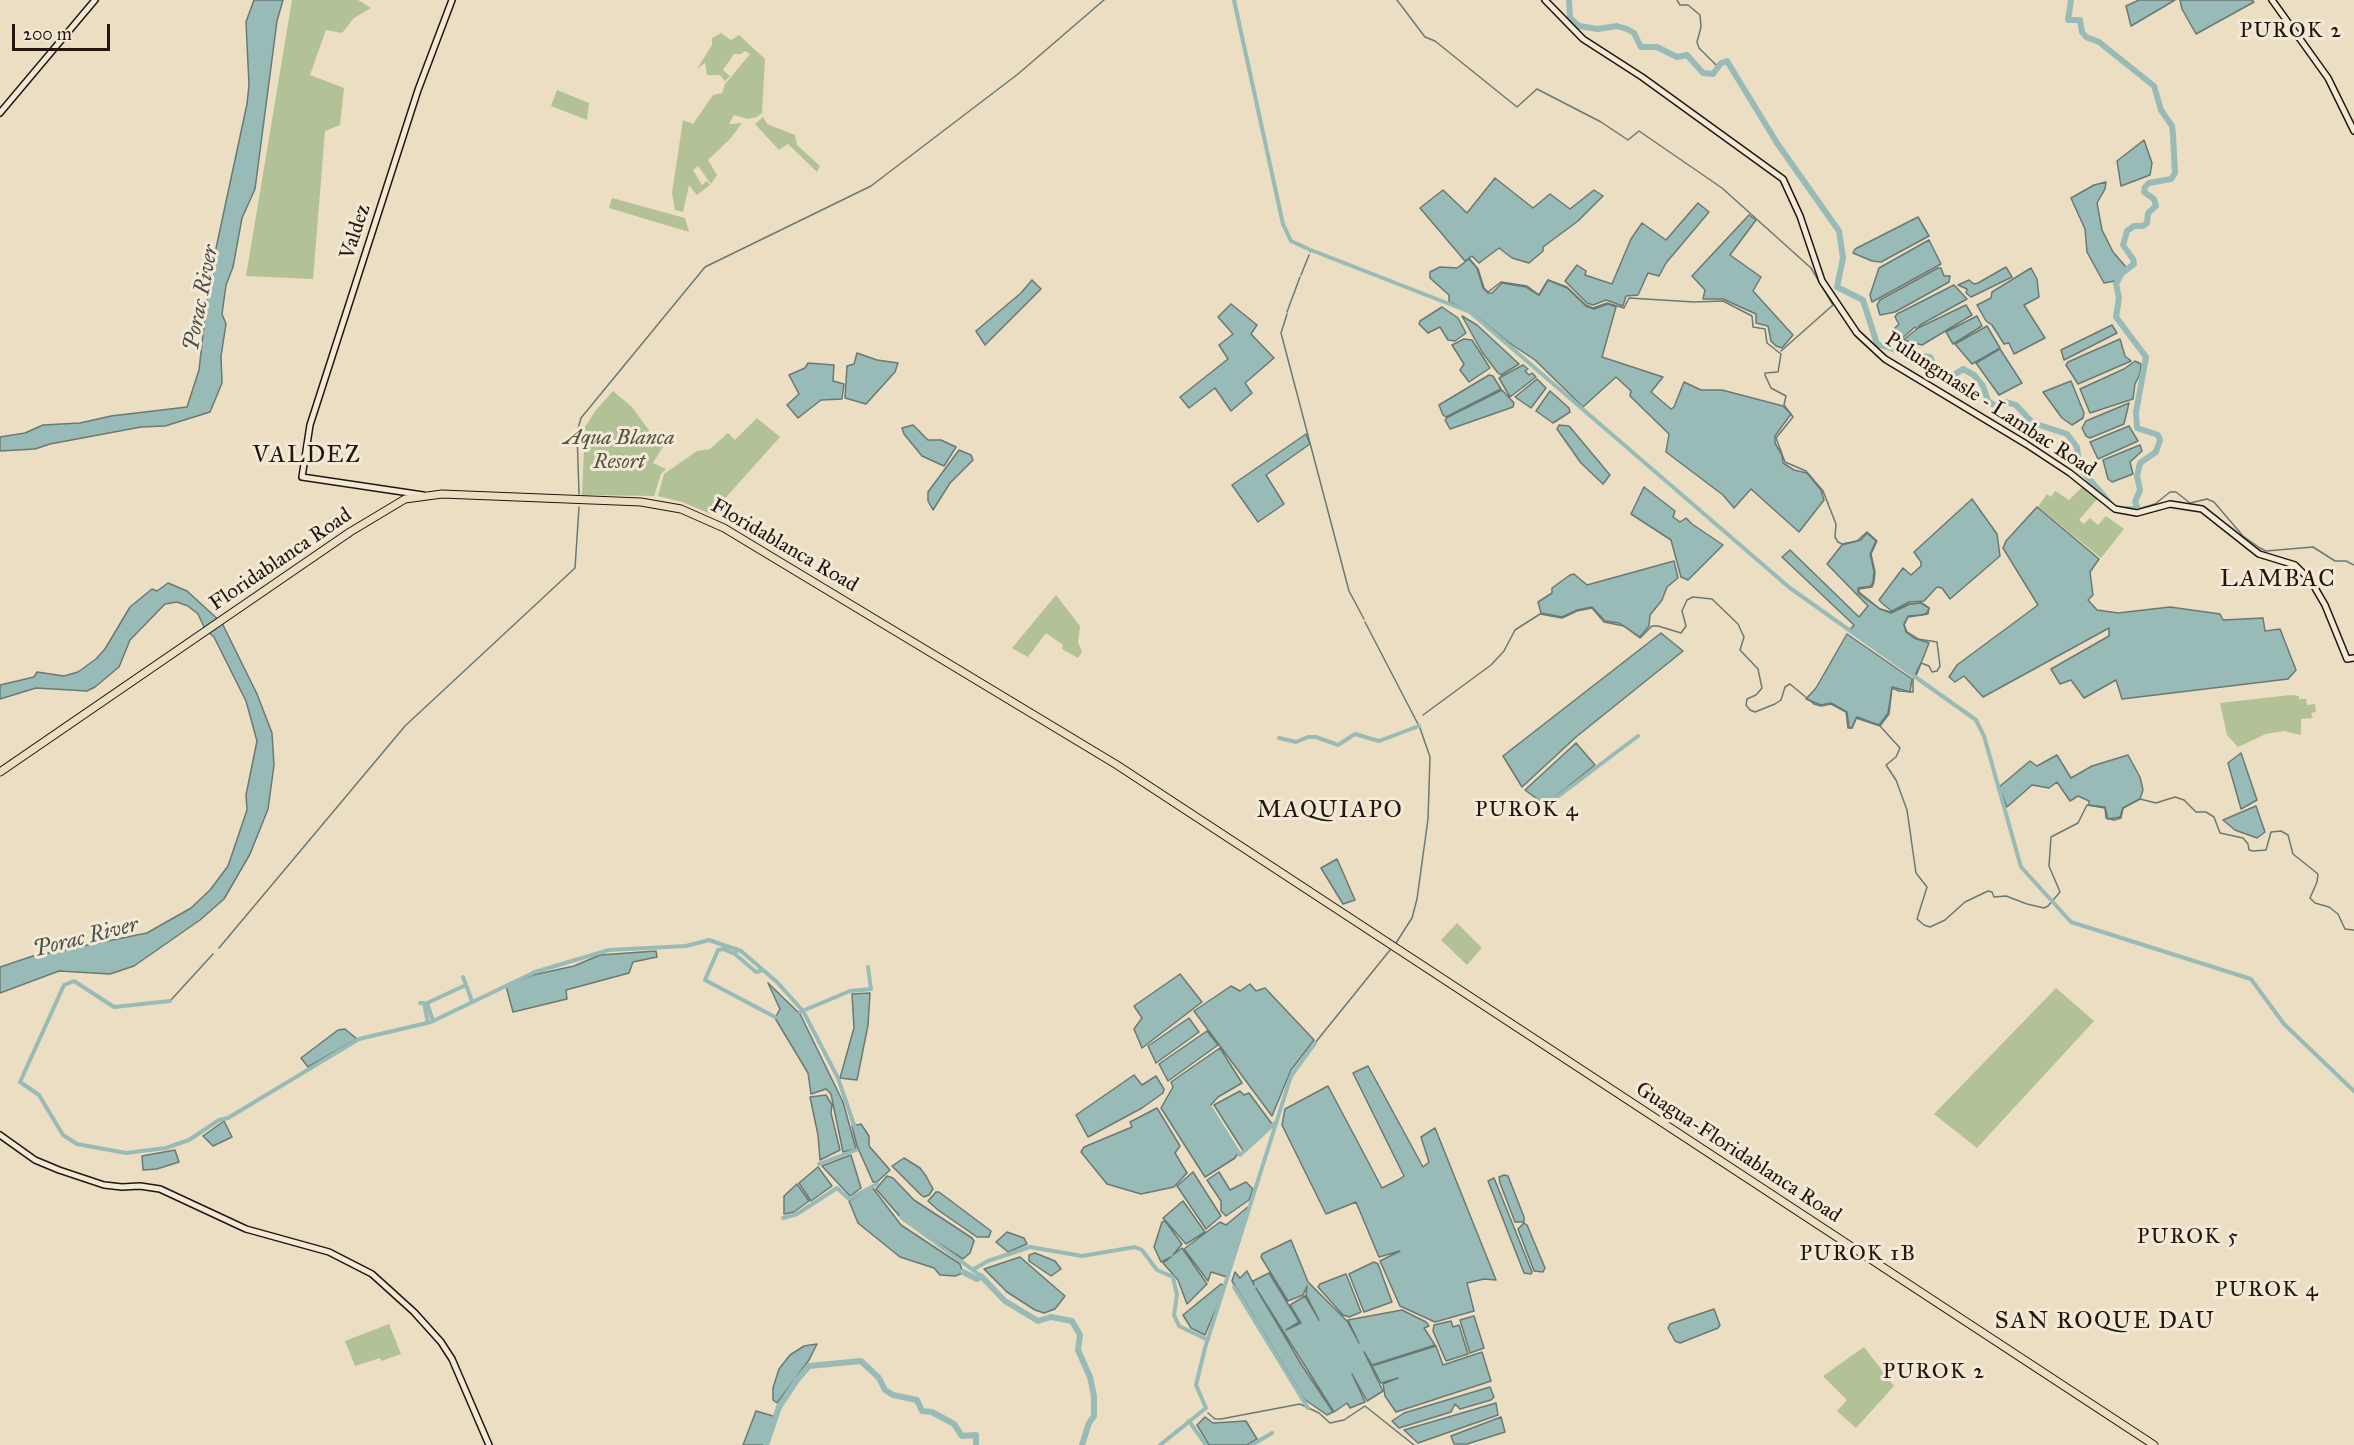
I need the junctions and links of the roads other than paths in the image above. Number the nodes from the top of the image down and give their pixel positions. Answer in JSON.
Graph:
{"nodes":[{"id":1,"x":95,"y":0,"type":"edge"},
{"id":2,"x":452,"y":0,"type":"edge"},
{"id":3,"x":1545,"y":0,"type":"edge"},
{"id":4,"x":2272,"y":0,"type":"edge"},
{"id":5,"x":0,"y":113,"type":"edge"},
{"id":6,"x":2354,"y":130,"type":"edge"},
{"id":7,"x":393,"y":490,"type":"junction"},
{"id":8,"x":423,"y":495,"type":"junction"},
{"id":9,"x":396,"y":503,"type":"junction"},
{"id":10,"x":2354,"y":658,"type":"edge"},
{"id":11,"x":0,"y":772,"type":"edge"},
{"id":12,"x":1394,"y":948,"type":"joint"},
{"id":13,"x":0,"y":1135,"type":"edge"},
{"id":14,"x":489,"y":1445,"type":"edge"},
{"id":15,"x":2154,"y":1445,"type":"edge"}],
"edges":[{"from":1,"to":5,"type":"street"},
{"from":2,"to":7,"type":"street","name":"Valdez"},
{"from":3,"to":10,"type":"street","name":"Pulungmasle - Lambac Road"},
{"from":4,"to":6,"type":"street"},
{"from":7,"to":8,"type":"street"},
{"from":7,"to":9,"type":"street"},
{"from":8,"to":9,"type":"main road","name":"Floridablanca Road"},
{"from":8,"to":12,"type":"main road","name":"Floridablanca Road"},
{"from":9,"to":11,"type":"main road","name":"Floridablanca Road"},
{"from":12,"to":15,"type":"main road","name":"Guagua-Floridablanca Road"},
{"from":13,"to":14,"type":"street"}]}
